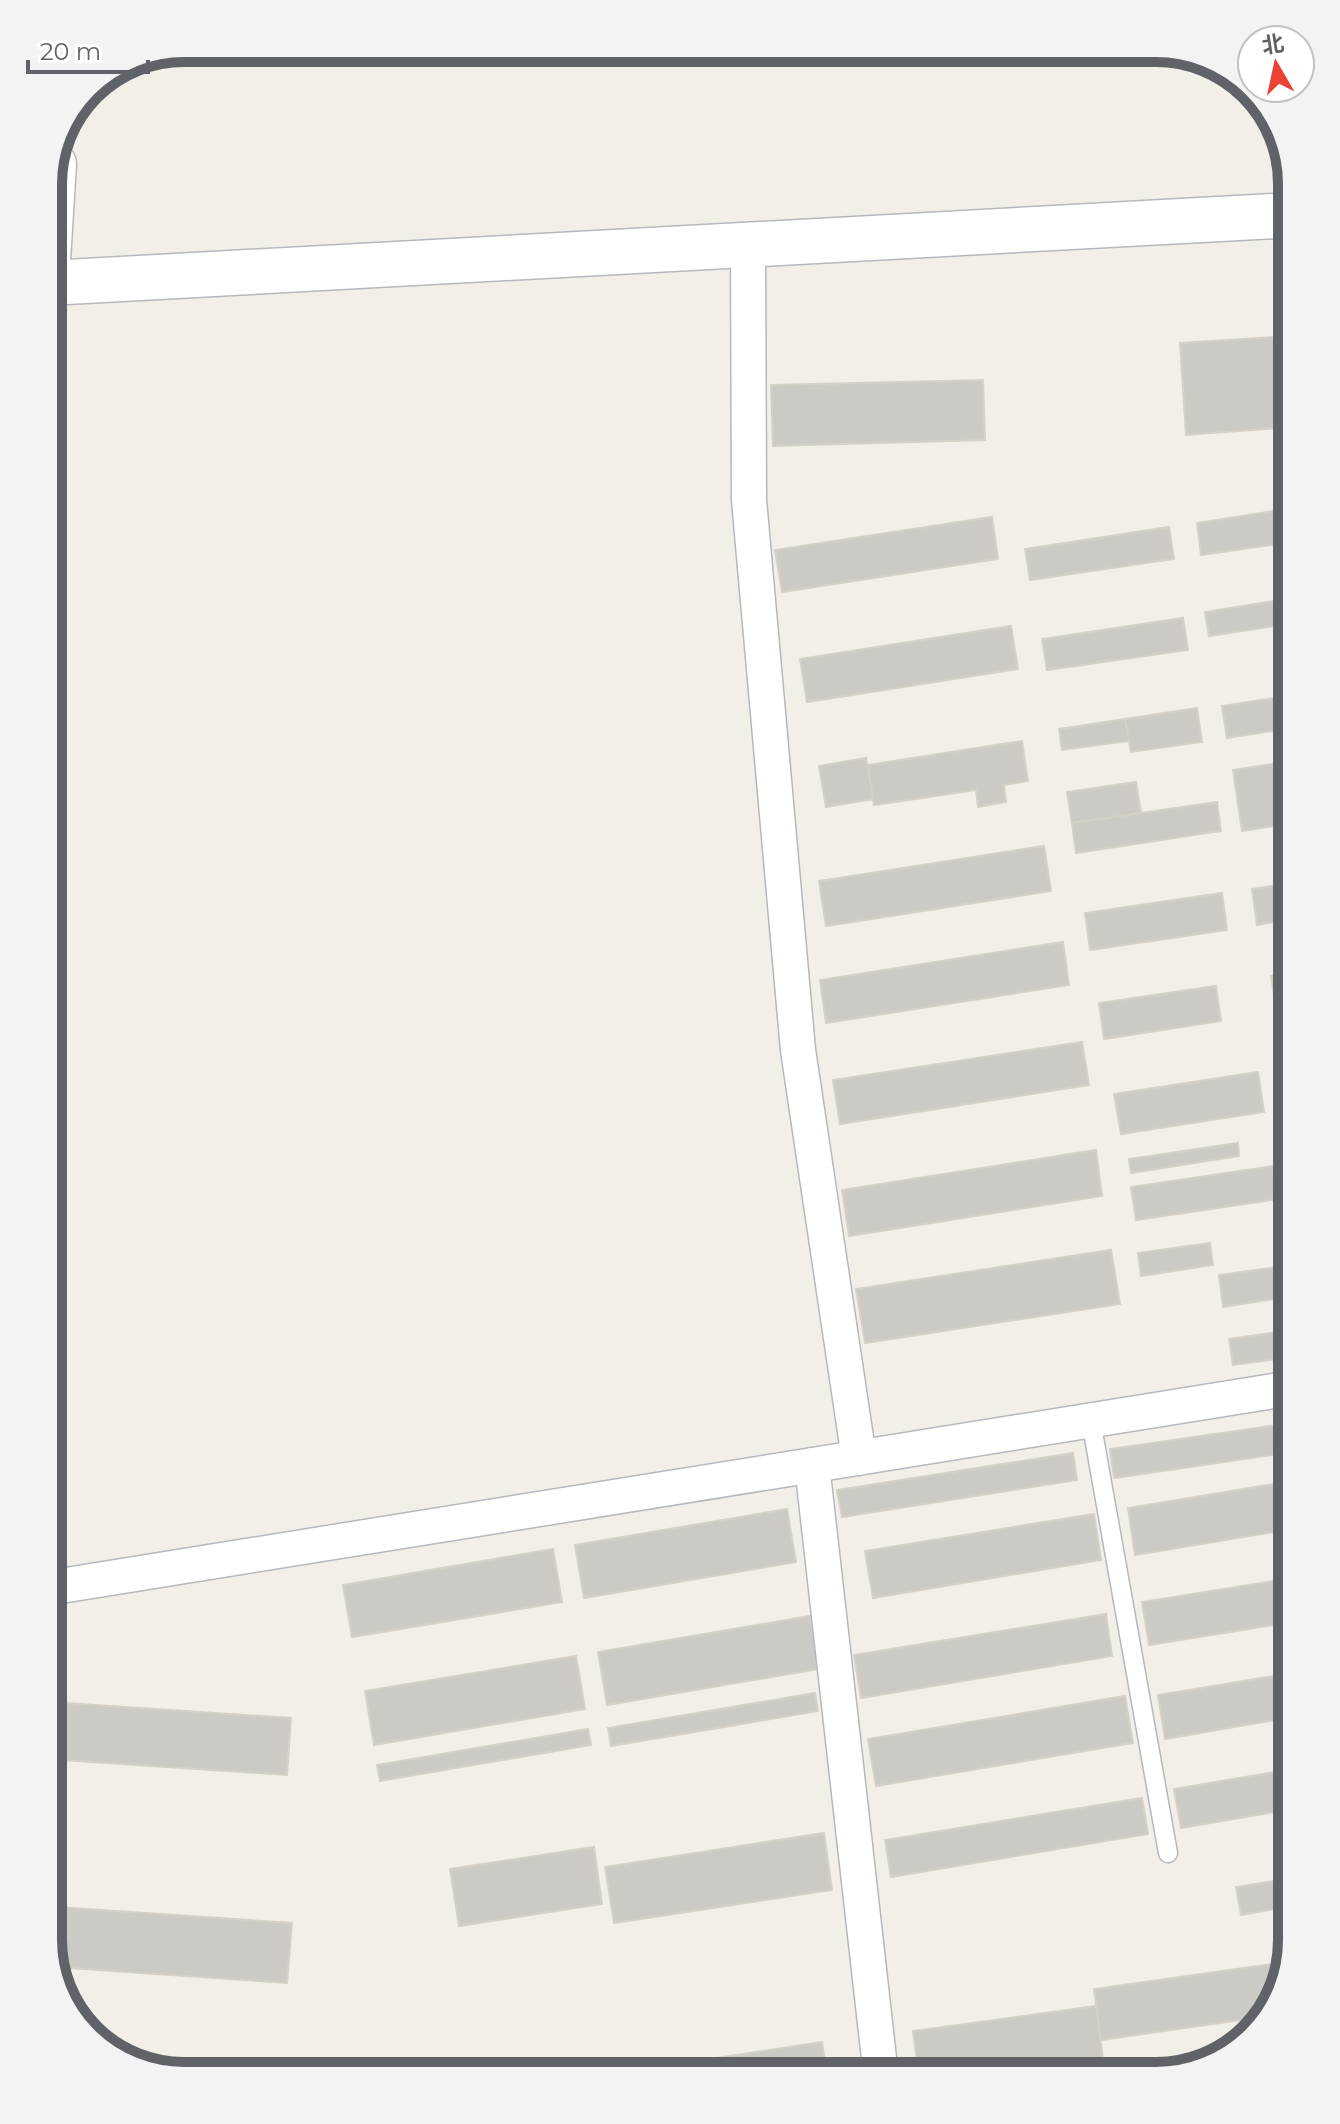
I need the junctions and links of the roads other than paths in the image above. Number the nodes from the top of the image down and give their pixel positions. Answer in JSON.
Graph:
{"nodes":[{"id":1,"x":1278,"y":216,"type":"edge"},
{"id":2,"x":748,"y":245,"type":"junction"},
{"id":3,"x":62,"y":282,"type":"edge"},
{"id":4,"x":1278,"y":1390,"type":"edge"},
{"id":5,"x":1091,"y":1421,"type":"junction"},
{"id":6,"x":859,"y":1458,"type":"junction"},
{"id":7,"x":812,"y":1465,"type":"junction"},
{"id":8,"x":62,"y":1586,"type":"edge"},
{"id":9,"x":1168,"y":1853,"type":"dead end"},
{"id":10,"x":879,"y":2062,"type":"edge"}],
"edges":[{"from":1,"to":2,"type":"street"},
{"from":2,"to":3,"type":"street"},
{"from":2,"to":6,"type":"street"},
{"from":4,"to":5,"type":"street"},
{"from":5,"to":6,"type":"street"},
{"from":5,"to":9,"type":"lane"},
{"from":6,"to":7,"type":"street"},
{"from":7,"to":8,"type":"street"},
{"from":7,"to":10,"type":"street"}]}
